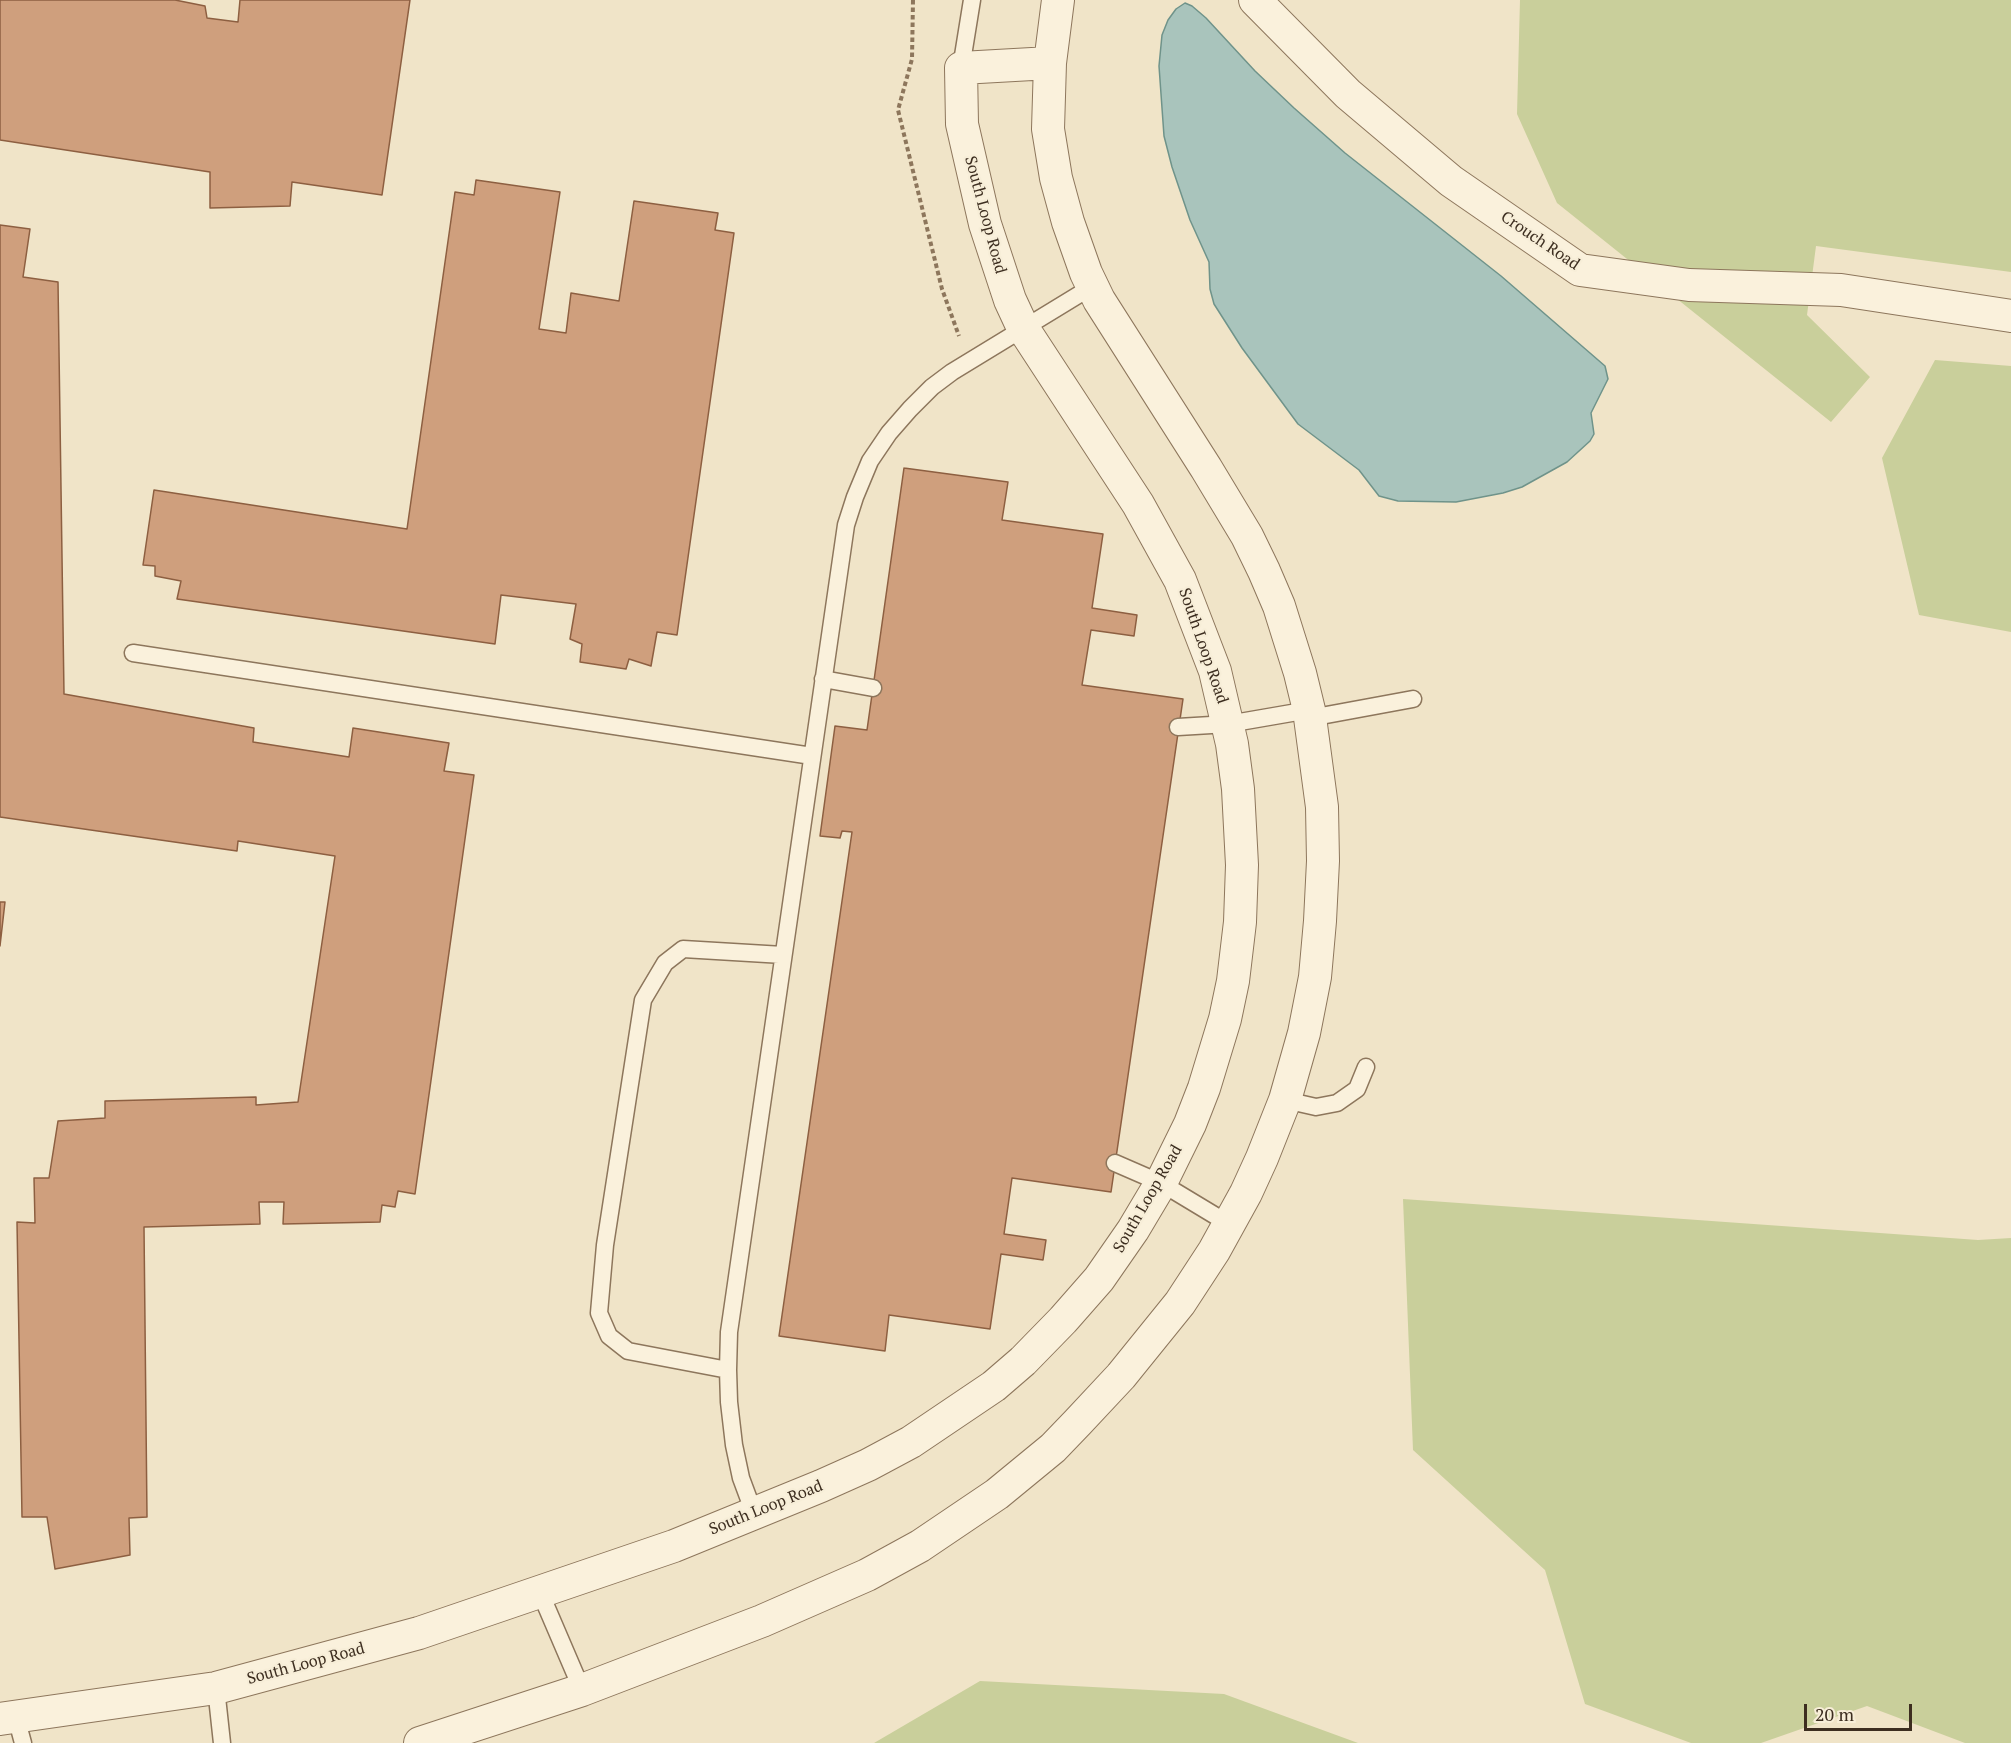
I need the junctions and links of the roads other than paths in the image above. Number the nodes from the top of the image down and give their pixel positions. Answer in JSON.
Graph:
{"nodes":[{"id":1,"x":972,"y":0,"type":"edge"},
{"id":2,"x":1058,"y":0,"type":"edge"},
{"id":3,"x":1256,"y":0,"type":"edge"},
{"id":4,"x":1050,"y":63,"type":"junction"},
{"id":5,"x":961,"y":68,"type":"junction"},
{"id":6,"x":1093,"y":286,"type":"junction"},
{"id":7,"x":2011,"y":316,"type":"edge"},
{"id":8,"x":1023,"y":328,"type":"junction"},
{"id":9,"x":133,"y":653,"type":"dead end"},
{"id":10,"x":824,"y":679,"type":"junction"},
{"id":11,"x":873,"y":688,"type":"dead end"},
{"id":12,"x":1413,"y":699,"type":"dead end"},
{"id":13,"x":1310,"y":714,"type":"junction"},
{"id":14,"x":1228,"y":724,"type":"junction"},
{"id":15,"x":1178,"y":727,"type":"dead end"},
{"id":16,"x":812,"y":756,"type":"junction"},
{"id":17,"x":783,"y":955,"type":"junction"},
{"id":18,"x":1366,"y":1067,"type":"dead end"},
{"id":19,"x":1285,"y":1100,"type":"junction"},
{"id":20,"x":1116,"y":1163,"type":"dead end"},
{"id":21,"x":1161,"y":1183,"type":"junction"},
{"id":22,"x":1229,"y":1224,"type":"junction"},
{"id":23,"x":728,"y":1370,"type":"junction"},
{"id":24,"x":754,"y":1513,"type":"junction"},
{"id":25,"x":540,"y":1592,"type":"junction"},
{"id":26,"x":216,"y":1688,"type":"junction"},
{"id":27,"x":582,"y":1690,"type":"junction"},
{"id":28,"x":13,"y":1726,"type":"edge"},
{"id":29,"x":222,"y":1743,"type":"edge"},
{"id":30,"x":420,"y":1743,"type":"edge"}],
"edges":[{"from":1,"to":5,"type":"lane"},
{"from":2,"to":4,"type":"street"},
{"from":3,"to":7,"type":"street","name":"Crouch Road"},
{"from":4,"to":5,"type":"street"},
{"from":4,"to":6,"type":"street"},
{"from":5,"to":8,"type":"street","name":"South Loop Road"},
{"from":6,"to":8,"type":"lane"},
{"from":6,"to":13,"type":"street"},
{"from":8,"to":10,"type":"lane"},
{"from":8,"to":14,"type":"street","name":"South Loop Road"},
{"from":9,"to":16,"type":"lane"},
{"from":10,"to":11,"type":"lane"},
{"from":10,"to":16,"type":"lane"},
{"from":12,"to":13,"type":"lane"},
{"from":13,"to":14,"type":"lane"},
{"from":13,"to":19,"type":"street"},
{"from":14,"to":15,"type":"lane"},
{"from":14,"to":21,"type":"street","name":"South Loop Road"},
{"from":16,"to":17,"type":"lane"},
{"from":17,"to":23,"type":"lane"},
{"from":17,"to":23,"type":"lane"},
{"from":18,"to":19,"type":"lane"},
{"from":19,"to":22,"type":"street"},
{"from":20,"to":21,"type":"lane"},
{"from":21,"to":22,"type":"lane"},
{"from":21,"to":24,"type":"street","name":"South Loop Road"},
{"from":22,"to":27,"type":"street"},
{"from":23,"to":24,"type":"lane"},
{"from":24,"to":25,"type":"street","name":"South Loop Road"},
{"from":25,"to":26,"type":"street","name":"South Loop Road"},
{"from":25,"to":27,"type":"lane"},
{"from":26,"to":28,"type":"street","name":"South Loop Road"},
{"from":26,"to":29,"type":"lane"},
{"from":27,"to":30,"type":"street"}]}
